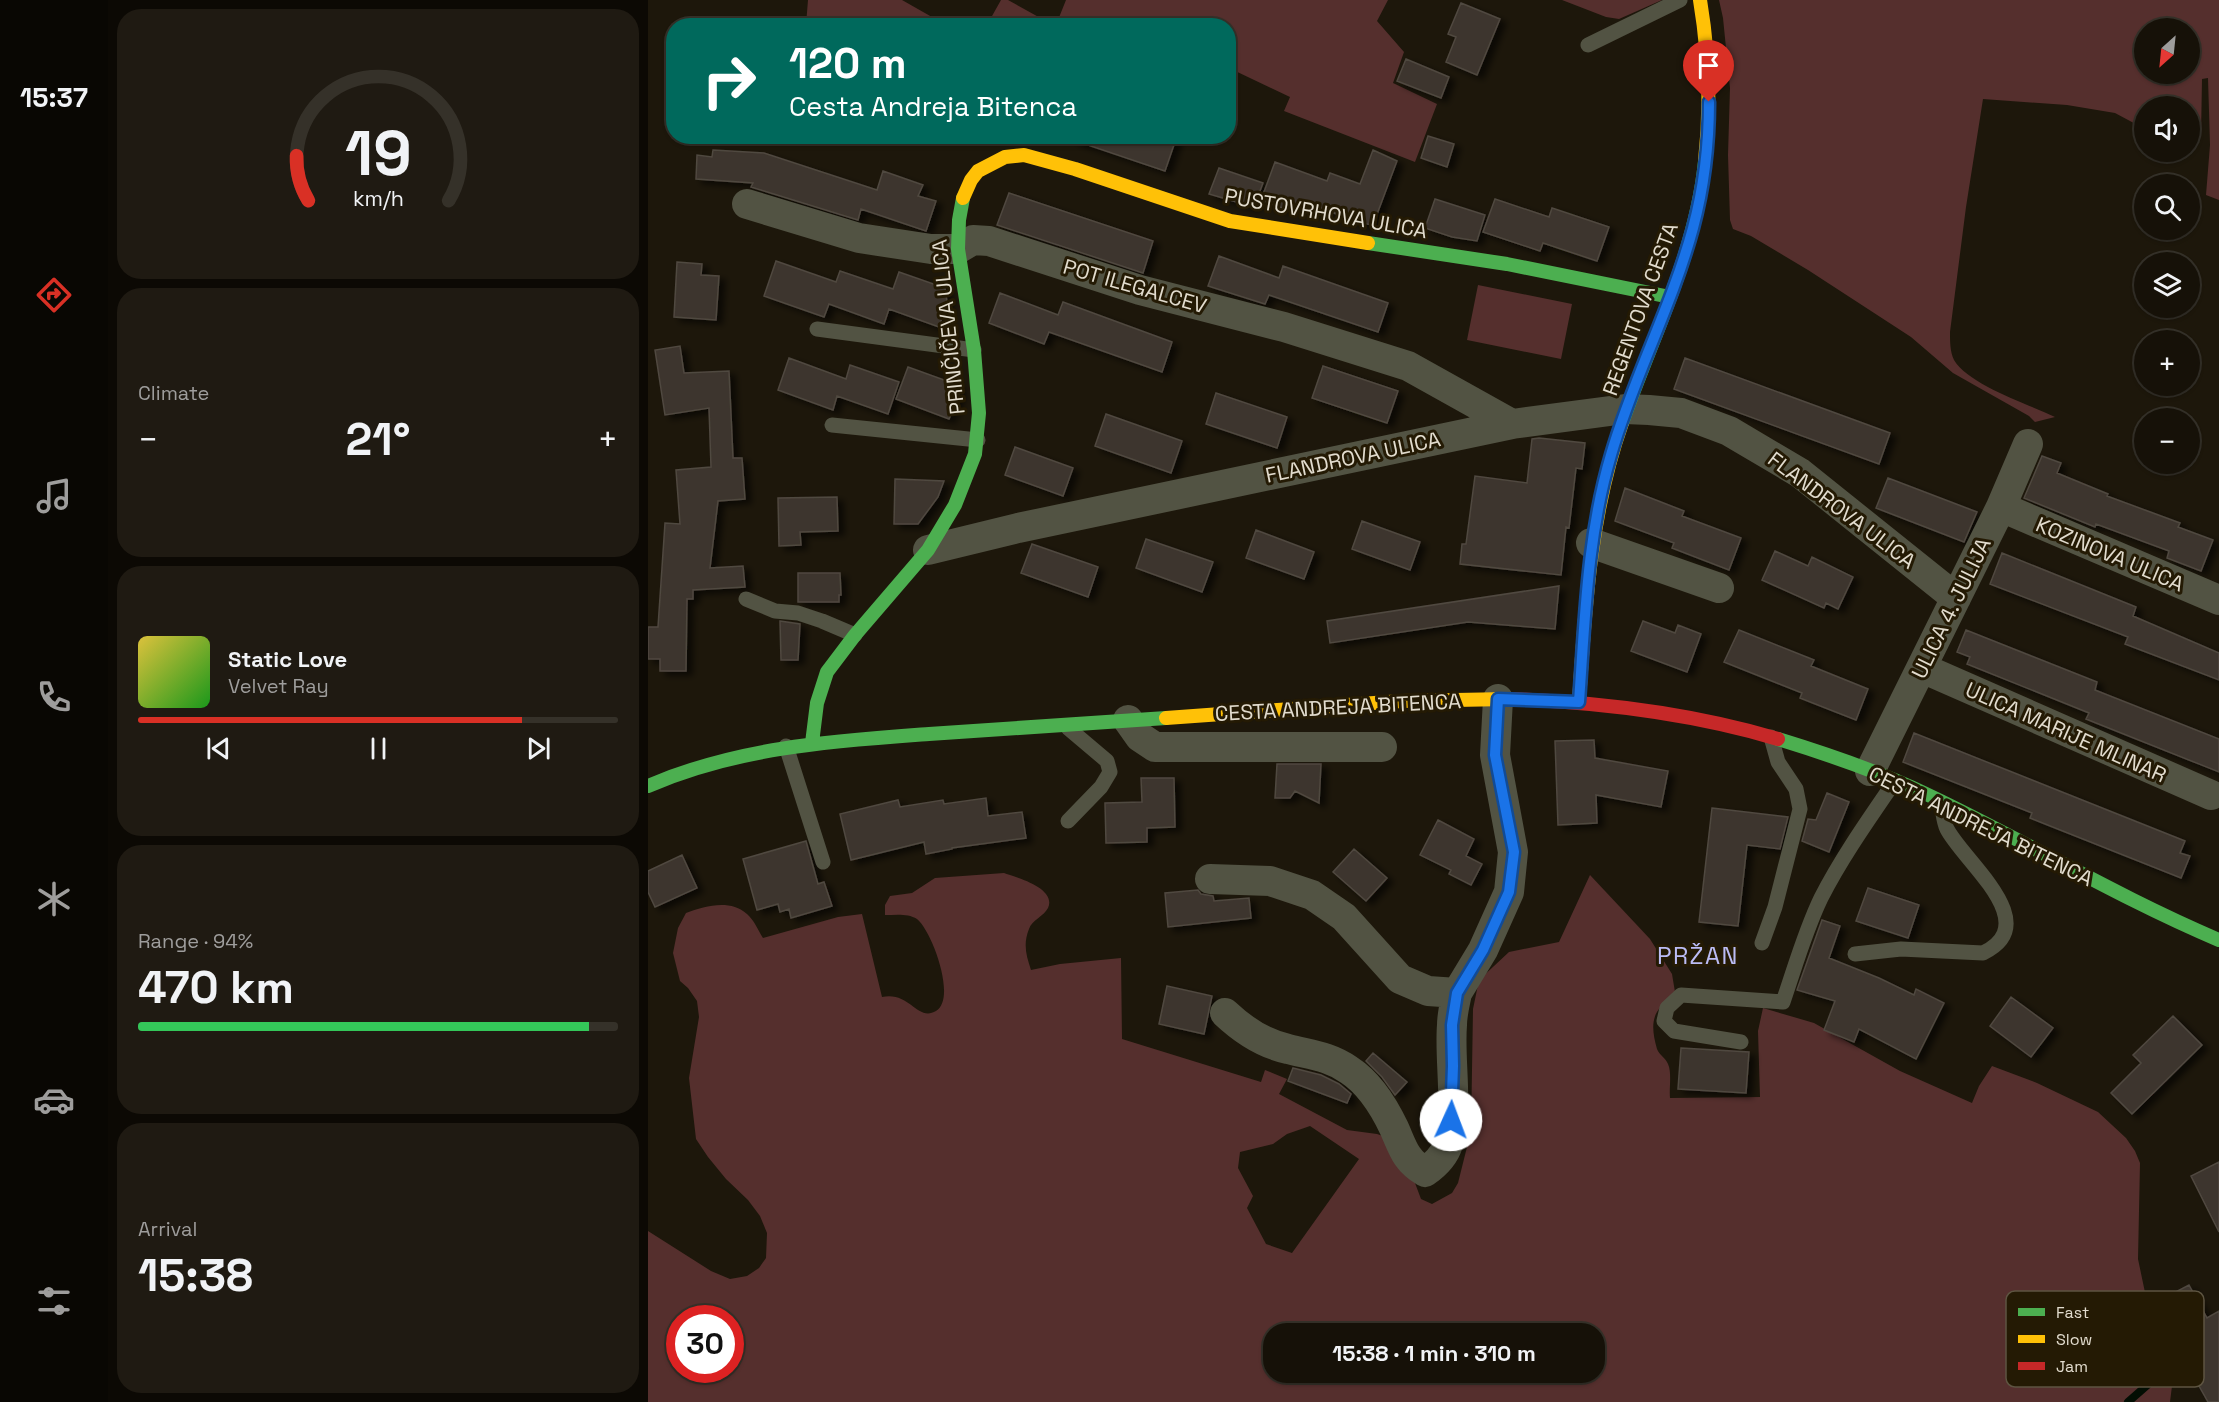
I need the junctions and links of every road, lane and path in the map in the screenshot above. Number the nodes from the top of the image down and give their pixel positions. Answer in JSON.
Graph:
{"nodes":[{"id":1,"x":1680,"y":0,"type":"edge"},
{"id":2,"x":1700,"y":0,"type":"edge"},
{"id":3,"x":1588,"y":45,"type":"dead end"},
{"id":4,"x":963,"y":196,"type":"joint"},
{"id":5,"x":747,"y":204,"type":"dead end"},
{"id":6,"x":958,"y":249,"type":"junction"},
{"id":7,"x":1670,"y":297,"type":"junction"},
{"id":8,"x":817,"y":329,"type":"dead end"},
{"id":9,"x":974,"y":350,"type":"junction"},
{"id":10,"x":1625,"y":409,"type":"junction"},
{"id":11,"x":1512,"y":424,"type":"junction"},
{"id":12,"x":832,"y":425,"type":"dead end"},
{"id":13,"x":978,"y":440,"type":"junction"},
{"id":14,"x":2028,"y":444,"type":"dead end"},
{"id":15,"x":2001,"y":507,"type":"junction"},
{"id":16,"x":1591,"y":543,"type":"junction"},
{"id":17,"x":928,"y":550,"type":"junction"},
{"id":18,"x":1719,"y":588,"type":"dead end"},
{"id":19,"x":1956,"y":598,"type":"junction"},
{"id":20,"x":746,"y":599,"type":"dead end"},
{"id":21,"x":2219,"y":600,"type":"edge"},
{"id":22,"x":855,"y":635,"type":"junction"},
{"id":23,"x":1922,"y":668,"type":"junction"},
{"id":24,"x":1498,"y":699,"type":"junction"},
{"id":25,"x":1579,"y":702,"type":"junction"},
{"id":26,"x":1128,"y":720,"type":"junction"},
{"id":27,"x":1063,"y":724,"type":"junction"},
{"id":28,"x":1771,"y":737,"type":"junction"},
{"id":29,"x":812,"y":743,"type":"junction"},
{"id":30,"x":786,"y":746,"type":"junction"},
{"id":31,"x":1382,"y":747,"type":"dead end"},
{"id":32,"x":1883,"y":776,"type":"junction"},
{"id":33,"x":648,"y":786,"type":"edge"},
{"id":34,"x":2211,"y":795,"type":"dead end"},
{"id":35,"x":1941,"y":802,"type":"junction"},
{"id":36,"x":1068,"y":821,"type":"dead end"},
{"id":37,"x":823,"y":862,"type":"dead end"},
{"id":38,"x":1210,"y":879,"type":"dead end"},
{"id":39,"x":2219,"y":940,"type":"edge"},
{"id":40,"x":1762,"y":943,"type":"dead end"},
{"id":41,"x":1855,"y":954,"type":"dead end"},
{"id":42,"x":1457,"y":993,"type":"junction"},
{"id":43,"x":1225,"y":1013,"type":"dead end"},
{"id":44,"x":1741,"y":1042,"type":"dead end"}],
"edges":[{"from":1,"to":3,"type":"lane"},
{"from":2,"to":7,"type":"street","name":"REGENTOVA CESTA"},
{"from":4,"to":6,"type":"street","name":"PRINČIČEVA ULICA"},
{"from":4,"to":7,"type":"street","name":"PUSTOVRHOVA ULICA"},
{"from":5,"to":6,"type":"street","name":"POT ILEGALCEV"},
{"from":6,"to":9,"type":"street","name":"PRINČIČEVA ULICA"},
{"from":6,"to":11,"type":"street","name":"POT ILEGALCEV"},
{"from":7,"to":10,"type":"street","name":"REGENTOVA CESTA"},
{"from":8,"to":9,"type":"lane"},
{"from":9,"to":13,"type":"street","name":"PRINČIČEVA ULICA"},
{"from":10,"to":11,"type":"street","name":"FLANDROVA ULICA"},
{"from":10,"to":16,"type":"street","name":"REGENTOVA CESTA"},
{"from":10,"to":19,"type":"street","name":"FLANDROVA ULICA"},
{"from":11,"to":17,"type":"street","name":"FLANDROVA ULICA"},
{"from":12,"to":13,"type":"lane"},
{"from":13,"to":17,"type":"street","name":"PRINČIČEVA ULICA"},
{"from":14,"to":15,"type":"street","name":"ULICA 4. JULIJA"},
{"from":15,"to":19,"type":"street","name":"ULICA 4. JULIJA"},
{"from":15,"to":21,"type":"street","name":"KOZINOVA ULICA"},
{"from":16,"to":18,"type":"street"},
{"from":16,"to":25,"type":"street","name":"REGENTOVA CESTA"},
{"from":17,"to":22,"type":"street"},
{"from":19,"to":23,"type":"street","name":"ULICA 4. JULIJA"},
{"from":20,"to":22,"type":"lane"},
{"from":22,"to":29,"type":"street"},
{"from":23,"to":32,"type":"street","name":"ULICA 4. JULIJA"},
{"from":23,"to":34,"type":"street","name":"ULICA MARIJE MLINAR"},
{"from":24,"to":25,"type":"street","name":"CESTA ANDREJA BITENCA"},
{"from":24,"to":26,"type":"street","name":"CESTA ANDREJA BITENCA"},
{"from":24,"to":42,"type":"street"},
{"from":25,"to":28,"type":"street","name":"CESTA ANDREJA BITENCA"},
{"from":26,"to":27,"type":"street","name":"CESTA ANDREJA BITENCA"},
{"from":26,"to":31,"type":"street","name":"CESTA ANDREJA BITENCA"},
{"from":27,"to":29,"type":"street","name":"CESTA ANDREJA BITENCA"},
{"from":27,"to":36,"type":"lane"},
{"from":28,"to":32,"type":"street","name":"CESTA ANDREJA BITENCA"},
{"from":28,"to":40,"type":"lane"},
{"from":29,"to":30,"type":"street","name":"CESTA ANDREJA BITENCA"},
{"from":30,"to":33,"type":"street","name":"CESTA ANDREJA BITENCA"},
{"from":30,"to":37,"type":"lane"},
{"from":32,"to":35,"type":"street","name":"CESTA ANDREJA BITENCA"},
{"from":32,"to":44,"type":"lane"},
{"from":35,"to":39,"type":"street","name":"CESTA ANDREJA BITENCA"},
{"from":35,"to":41,"type":"lane"},
{"from":38,"to":42,"type":"street"},
{"from":42,"to":43,"type":"street"}]}
